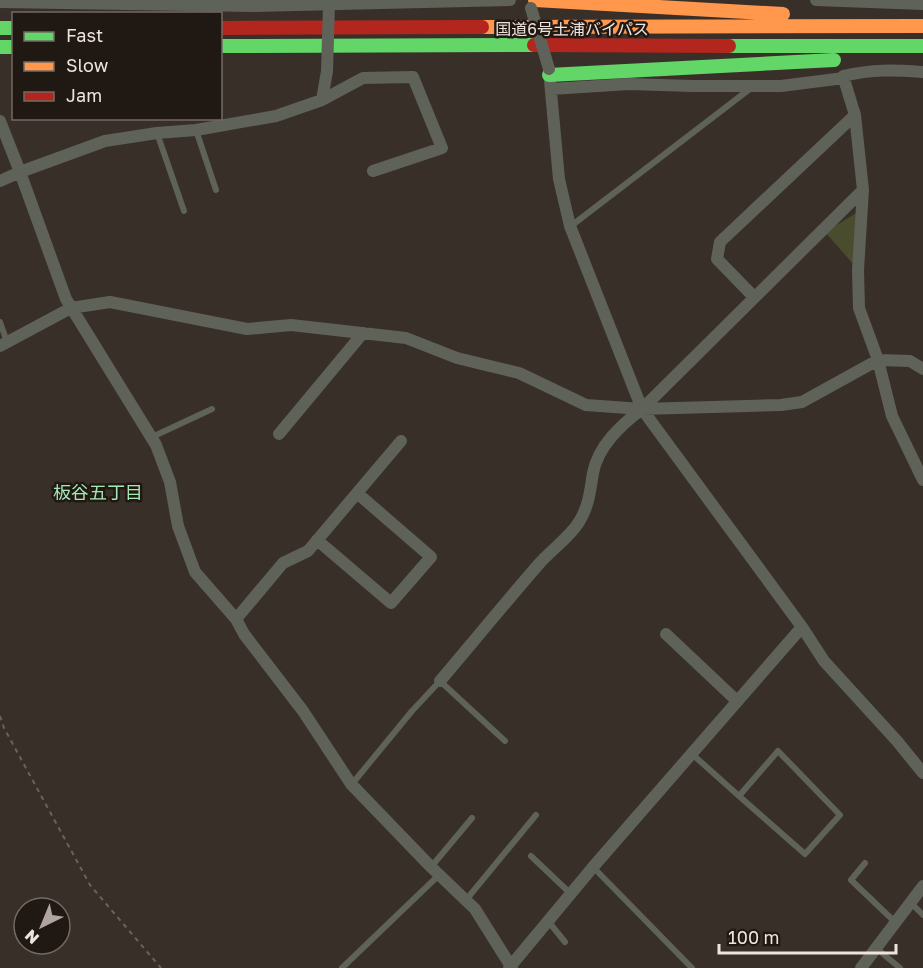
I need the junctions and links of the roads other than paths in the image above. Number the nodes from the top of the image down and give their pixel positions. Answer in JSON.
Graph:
{"nodes":[{"id":1,"x":510,"y":0,"type":"edge"},
{"id":2,"x":816,"y":0,"type":"edge"},
{"id":3,"x":864,"y":1,"type":"edge"},
{"id":4,"x":0,"y":2,"type":"edge"},
{"id":5,"x":531,"y":2,"type":"edge"},
{"id":6,"x":251,"y":3,"type":"edge"},
{"id":7,"x":329,"y":4,"type":"junction"},
{"id":8,"x":923,"y":4,"type":"edge"},
{"id":9,"x":903,"y":26,"type":"junction"},
{"id":10,"x":923,"y":26,"type":"edge"},
{"id":11,"x":222,"y":28,"type":"edge"},
{"id":12,"x":222,"y":46,"type":"edge"},
{"id":13,"x":908,"y":46,"type":"junction"},
{"id":14,"x":923,"y":46,"type":"edge"},
{"id":15,"x":549,"y":72,"type":"junction"},
{"id":16,"x":923,"y":72,"type":"edge"},
{"id":17,"x":844,"y":78,"type":"junction"},
{"id":18,"x":755,"y":85,"type":"junction"},
{"id":19,"x":551,"y":89,"type":"junction"},
{"id":20,"x":322,"y":100,"type":"junction"},
{"id":21,"x":855,"y":115,"type":"junction"},
{"id":22,"x":0,"y":121,"type":"edge"},
{"id":23,"x":196,"y":130,"type":"junction"},
{"id":24,"x":157,"y":133,"type":"junction"},
{"id":25,"x":373,"y":171,"type":"dead end"},
{"id":26,"x":20,"y":172,"type":"junction"},
{"id":27,"x":0,"y":181,"type":"edge"},
{"id":28,"x":216,"y":190,"type":"dead end"},
{"id":29,"x":863,"y":190,"type":"junction"},
{"id":30,"x":184,"y":211,"type":"dead end"},
{"id":31,"x":570,"y":226,"type":"junction"},
{"id":32,"x":754,"y":297,"type":"junction"},
{"id":33,"x":71,"y":308,"type":"junction"},
{"id":34,"x":0,"y":322,"type":"edge"},
{"id":35,"x":363,"y":333,"type":"junction"},
{"id":36,"x":4,"y":345,"type":"edge"},
{"id":37,"x":878,"y":360,"type":"junction"},
{"id":38,"x":923,"y":369,"type":"edge"},
{"id":39,"x":642,"y":408,"type":"junction"},
{"id":40,"x":212,"y":409,"type":"dead end"},
{"id":41,"x":279,"y":434,"type":"dead end"},
{"id":42,"x":152,"y":437,"type":"junction"},
{"id":43,"x":401,"y":441,"type":"dead end"},
{"id":44,"x":923,"y":480,"type":"edge"},
{"id":45,"x":357,"y":493,"type":"junction"},
{"id":46,"x":317,"y":540,"type":"junction"},
{"id":47,"x":236,"y":619,"type":"junction"},
{"id":48,"x":802,"y":627,"type":"junction"},
{"id":49,"x":666,"y":634,"type":"dead end"},
{"id":50,"x":440,"y":681,"type":"junction"},
{"id":51,"x":738,"y":701,"type":"junction"},
{"id":52,"x":505,"y":741,"type":"dead end"},
{"id":53,"x":692,"y":753,"type":"junction"},
{"id":54,"x":919,"y":761,"type":"edge"},
{"id":55,"x":923,"y":773,"type":"edge"},
{"id":56,"x":351,"y":784,"type":"junction"},
{"id":57,"x":739,"y":796,"type":"junction"},
{"id":58,"x":536,"y":815,"type":"dead end"},
{"id":59,"x":472,"y":818,"type":"dead end"},
{"id":60,"x":531,"y":856,"type":"dead end"},
{"id":61,"x":865,"y":863,"type":"dead end"},
{"id":62,"x":593,"y":867,"type":"junction"},
{"id":63,"x":435,"y":871,"type":"junction"},
{"id":64,"x":923,"y":886,"type":"edge"},
{"id":65,"x":571,"y":894,"type":"junction"},
{"id":66,"x":466,"y":900,"type":"junction"},
{"id":67,"x":910,"y":902,"type":"junction"},
{"id":68,"x":923,"y":915,"type":"edge"},
{"id":69,"x":548,"y":921,"type":"junction"},
{"id":70,"x":895,"y":922,"type":"junction"},
{"id":71,"x":565,"y":942,"type":"dead end"},
{"id":72,"x":876,"y":947,"type":"junction"},
{"id":73,"x":511,"y":967,"type":"edge"},
{"id":74,"x":342,"y":968,"type":"edge"},
{"id":75,"x":692,"y":968,"type":"edge"},
{"id":76,"x":861,"y":968,"type":"edge"},
{"id":77,"x":900,"y":968,"type":"edge"}],
"edges":[{"from":1,"to":7,"type":"street"},
{"from":2,"to":3,"type":"street"},
{"from":3,"to":8,"type":"street"},
{"from":4,"to":6,"type":"street"},
{"from":5,"to":9,"type":"highway"},
{"from":5,"to":15,"type":"street","bridge":true},
{"from":6,"to":7,"type":"street"},
{"from":7,"to":20,"type":"street","bridge":true},
{"from":9,"to":10,"type":"highway","name":"国道6号土浦バイパス"},
{"from":9,"to":11,"type":"highway","name":"国道6号土浦バイパス"},
{"from":12,"to":13,"type":"highway","name":"国道6号土浦バイパス"},
{"from":13,"to":14,"type":"highway","name":"国道6号土浦バイパス"},
{"from":13,"to":15,"type":"highway"},
{"from":15,"to":19,"type":"street"},
{"from":16,"to":17,"type":"street"},
{"from":17,"to":18,"type":"street"},
{"from":17,"to":21,"type":"street"},
{"from":18,"to":19,"type":"street"},
{"from":18,"to":31,"type":"lane"},
{"from":19,"to":31,"type":"street"},
{"from":20,"to":23,"type":"street"},
{"from":20,"to":25,"type":"street"},
{"from":21,"to":29,"type":"street"},
{"from":21,"to":32,"type":"street"},
{"from":22,"to":26,"type":"street"},
{"from":23,"to":24,"type":"street"},
{"from":23,"to":28,"type":"lane"},
{"from":24,"to":26,"type":"street"},
{"from":24,"to":30,"type":"lane"},
{"from":26,"to":27,"type":"street"},
{"from":26,"to":33,"type":"street"},
{"from":29,"to":32,"type":"street"},
{"from":29,"to":37,"type":"street"},
{"from":31,"to":39,"type":"street"},
{"from":32,"to":39,"type":"street"},
{"from":33,"to":35,"type":"street"},
{"from":33,"to":36,"type":"street"},
{"from":33,"to":42,"type":"street"},
{"from":34,"to":36,"type":"lane"},
{"from":35,"to":39,"type":"street"},
{"from":35,"to":41,"type":"street"},
{"from":37,"to":38,"type":"street"},
{"from":37,"to":39,"type":"street"},
{"from":37,"to":44,"type":"street"},
{"from":39,"to":48,"type":"street"},
{"from":39,"to":50,"type":"street"},
{"from":40,"to":42,"type":"lane"},
{"from":42,"to":47,"type":"street"},
{"from":43,"to":45,"type":"street"},
{"from":45,"to":46,"type":"street"},
{"from":45,"to":46,"type":"street"},
{"from":46,"to":47,"type":"street"},
{"from":47,"to":56,"type":"street"},
{"from":48,"to":51,"type":"street"},
{"from":48,"to":54,"type":"street"},
{"from":49,"to":51,"type":"street"},
{"from":50,"to":52,"type":"lane"},
{"from":50,"to":56,"type":"lane"},
{"from":51,"to":53,"type":"street"},
{"from":53,"to":57,"type":"lane"},
{"from":53,"to":62,"type":"street"},
{"from":54,"to":55,"type":"street"},
{"from":56,"to":63,"type":"street"},
{"from":57,"to":57,"type":"lane"},
{"from":58,"to":66,"type":"lane"},
{"from":59,"to":63,"type":"lane"},
{"from":60,"to":65,"type":"lane"},
{"from":61,"to":70,"type":"lane"},
{"from":62,"to":65,"type":"street"},
{"from":62,"to":75,"type":"lane"},
{"from":63,"to":66,"type":"street"},
{"from":63,"to":74,"type":"lane"},
{"from":64,"to":67,"type":"street"},
{"from":65,"to":69,"type":"street"},
{"from":66,"to":73,"type":"street"},
{"from":67,"to":68,"type":"lane"},
{"from":67,"to":70,"type":"street"},
{"from":69,"to":71,"type":"lane"},
{"from":69,"to":73,"type":"street"},
{"from":70,"to":72,"type":"street"},
{"from":72,"to":76,"type":"street"},
{"from":72,"to":77,"type":"lane"}]}
